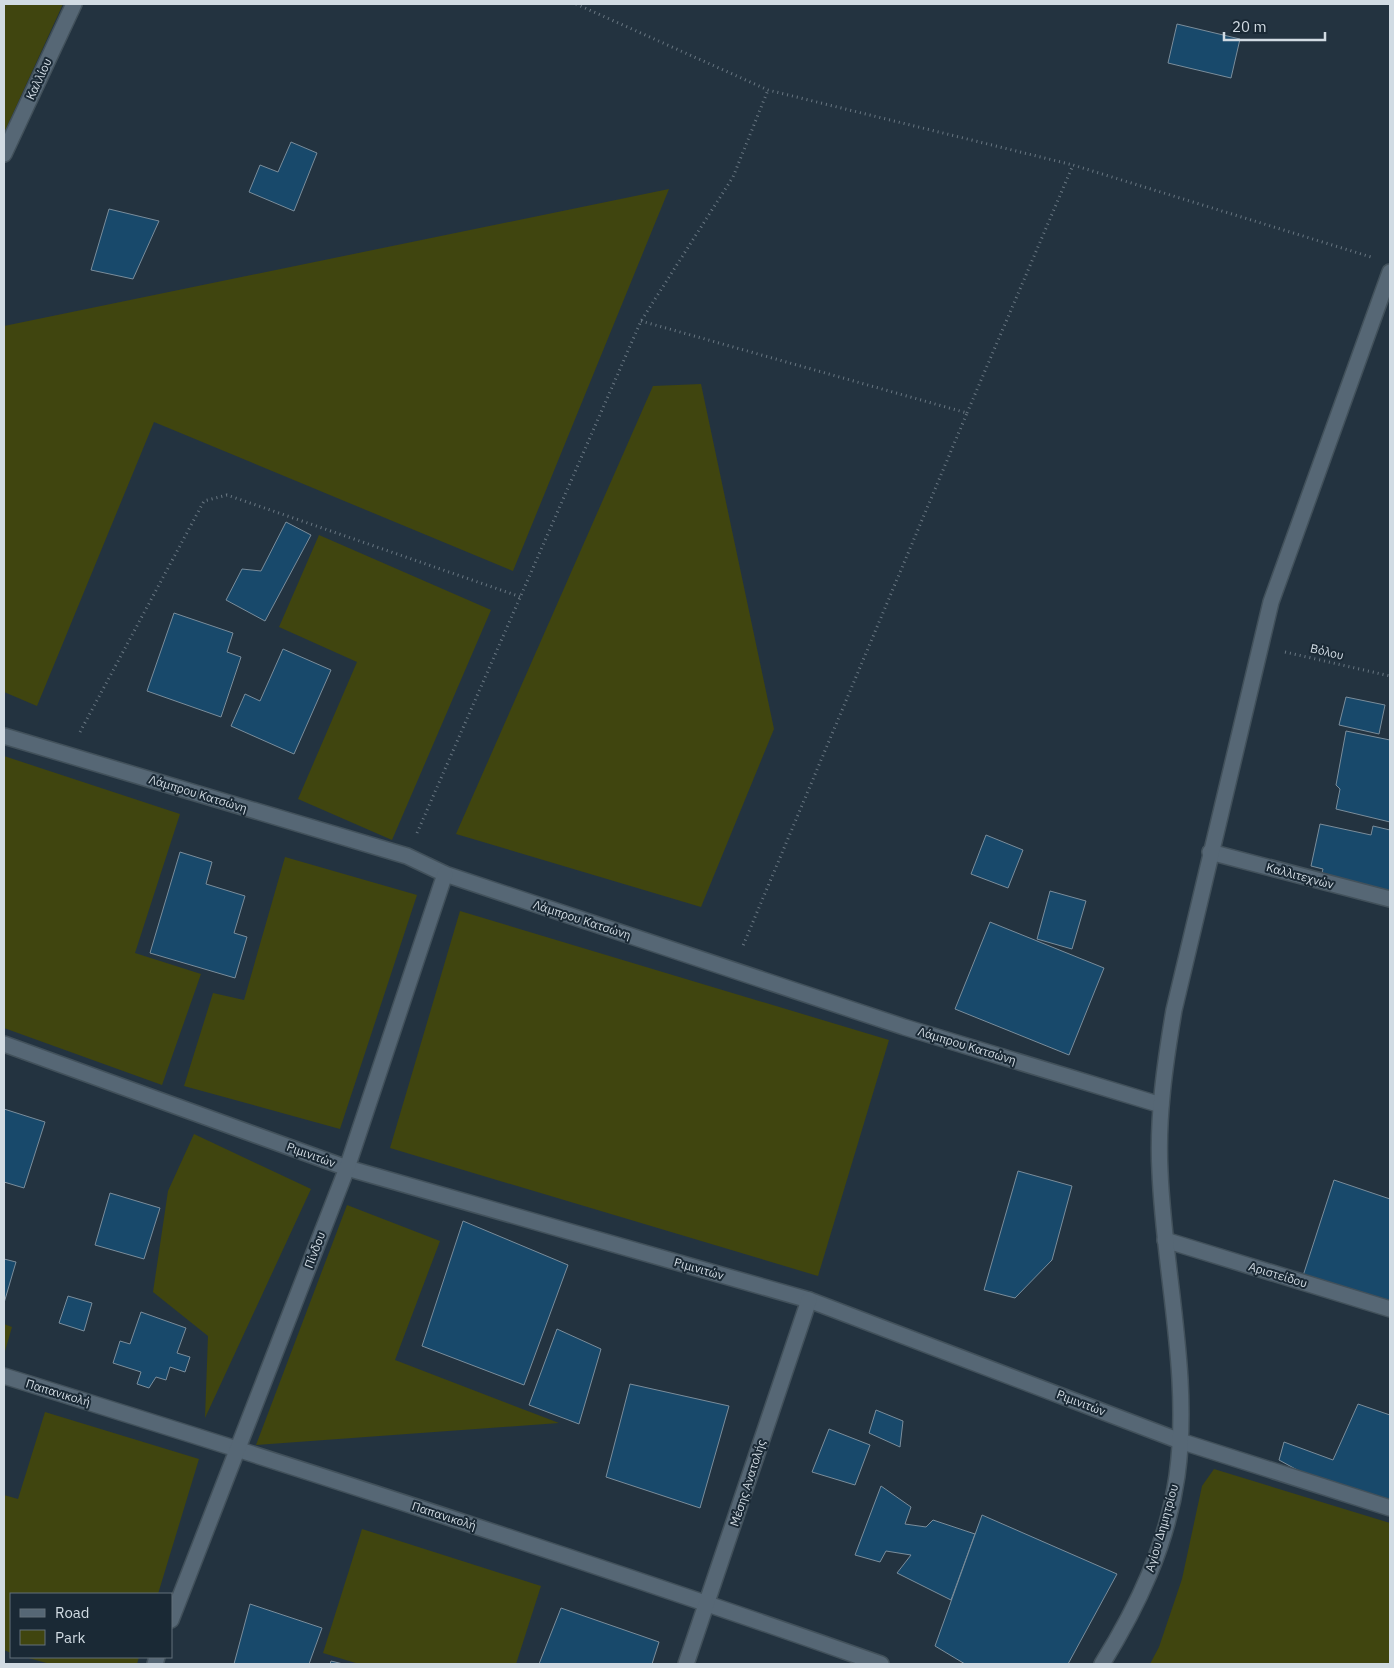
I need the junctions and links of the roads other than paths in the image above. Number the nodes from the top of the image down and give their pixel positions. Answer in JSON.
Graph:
{"nodes":[{"id":1,"x":74,"y":4,"type":"edge"},
{"id":2,"x":4,"y":154,"type":"edge"},
{"id":3,"x":1390,"y":272,"type":"edge"},
{"id":4,"x":4,"y":736,"type":"edge"},
{"id":5,"x":1210,"y":852,"type":"junction"},
{"id":6,"x":445,"y":874,"type":"junction"},
{"id":7,"x":1390,"y":900,"type":"edge"},
{"id":8,"x":4,"y":1044,"type":"edge"},
{"id":9,"x":1161,"y":1105,"type":"junction"},
{"id":10,"x":347,"y":1168,"type":"junction"},
{"id":11,"x":1165,"y":1240,"type":"junction"},
{"id":12,"x":809,"y":1300,"type":"junction"},
{"id":13,"x":1390,"y":1309,"type":"edge"},
{"id":14,"x":4,"y":1376,"type":"edge"},
{"id":15,"x":1180,"y":1441,"type":"junction"},
{"id":16,"x":237,"y":1448,"type":"junction"},
{"id":17,"x":1390,"y":1508,"type":"edge"},
{"id":18,"x":708,"y":1603,"type":"junction"},
{"id":19,"x":172,"y":1617,"type":"edge"},
{"id":20,"x":686,"y":1664,"type":"edge"},
{"id":21,"x":881,"y":1664,"type":"edge"},
{"id":22,"x":1102,"y":1664,"type":"edge"}],
"edges":[{"from":1,"to":2,"type":"street","name":"Καλλίου"},
{"from":3,"to":5,"type":"street","name":"Αγίου Δημητρίου"},
{"from":4,"to":6,"type":"street","name":"Λάμπρου Κατσώνη"},
{"from":5,"to":7,"type":"street","name":"Καλλιτεχνών"},
{"from":5,"to":9,"type":"street","name":"Αγίου Δημητρίου"},
{"from":6,"to":9,"type":"street","name":"Λάμπρου Κατσώνη"},
{"from":6,"to":10,"type":"street","name":"Πίνδου"},
{"from":8,"to":10,"type":"street","name":"Ριμινιτών"},
{"from":9,"to":11,"type":"street","name":"Αγίου Δημητρίου"},
{"from":10,"to":12,"type":"street","name":"Ριμινιτών"},
{"from":10,"to":16,"type":"street","name":"Πίνδου"},
{"from":11,"to":13,"type":"street","name":"Αριστείδου"},
{"from":11,"to":15,"type":"street","name":"Αγίου Δημητρίου"},
{"from":12,"to":15,"type":"street","name":"Ριμινιτών"},
{"from":12,"to":18,"type":"street","name":"Μέσης Ανατολής"},
{"from":14,"to":16,"type":"street","name":"Παπανικολή"},
{"from":15,"to":17,"type":"street","name":"Ριμινιτών"},
{"from":15,"to":22,"type":"street","name":"Αγίου Δημητρίου"},
{"from":16,"to":18,"type":"street","name":"Παπανικολή"},
{"from":16,"to":19,"type":"street","name":"Πίνδου"},
{"from":18,"to":20,"type":"street","name":"Μέσης Ανατολής"},
{"from":18,"to":21,"type":"street","name":"Παπανικολή"}]}
